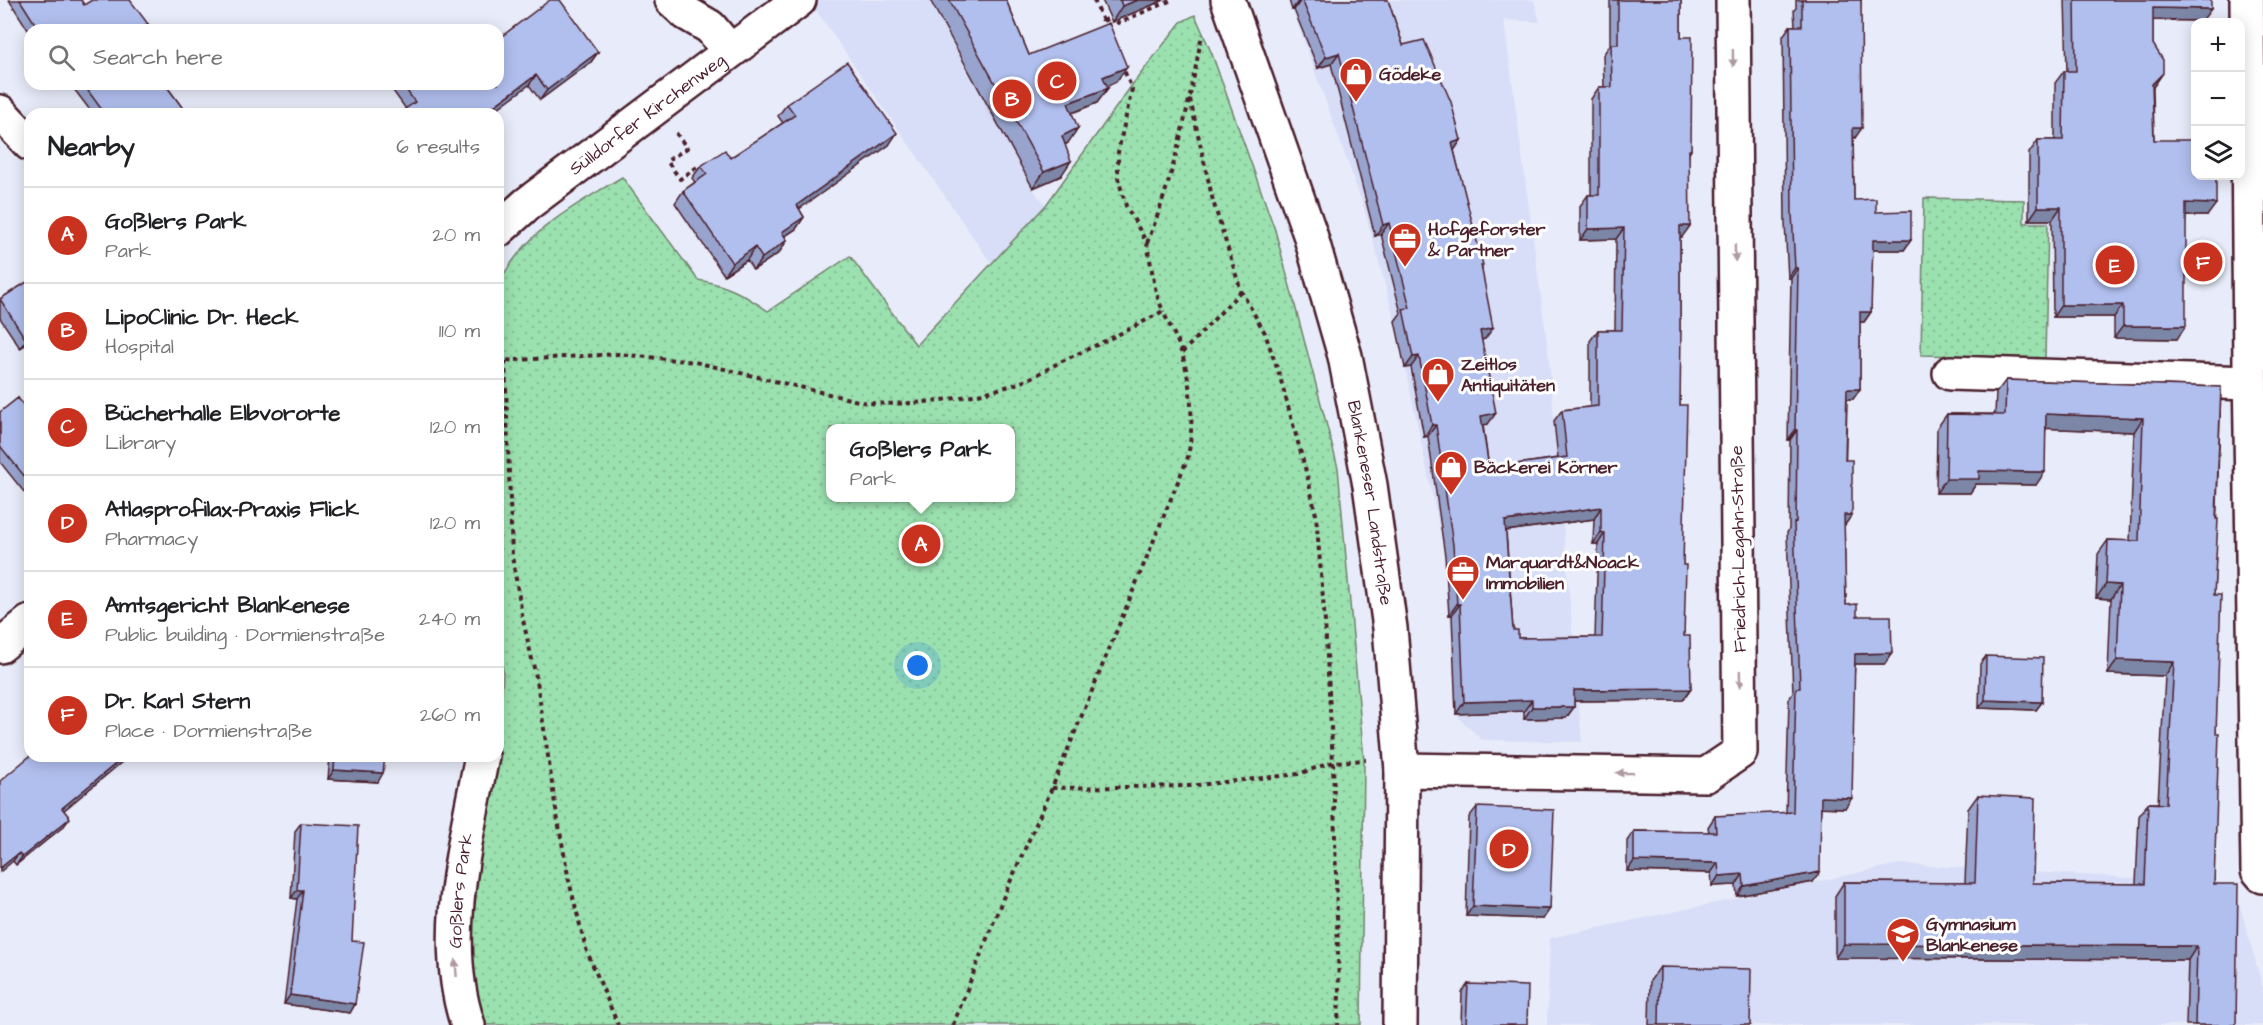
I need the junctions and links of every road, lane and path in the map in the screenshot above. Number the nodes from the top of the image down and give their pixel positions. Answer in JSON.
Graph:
{"nodes":[{"id":1,"x":672,"y":0,"type":"edge"},
{"id":2,"x":799,"y":0,"type":"edge"},
{"id":3,"x":1094,"y":0,"type":"edge"},
{"id":4,"x":1172,"y":0,"type":"edge"},
{"id":5,"x":1228,"y":0,"type":"edge"},
{"id":6,"x":1732,"y":0,"type":"edge"},
{"id":7,"x":2247,"y":0,"type":"edge"},
{"id":8,"x":1103,"y":21,"type":"junction"},
{"id":9,"x":1203,"y":27,"type":"dead end"},
{"id":10,"x":1107,"y":30,"type":"edge"},
{"id":11,"x":730,"y":51,"type":"junction"},
{"id":12,"x":2255,"y":59,"type":"edge"},
{"id":13,"x":1121,"y":63,"type":"edge"},
{"id":14,"x":1190,"y":99,"type":"junction"},
{"id":15,"x":0,"y":112,"type":"edge"},
{"id":16,"x":675,"y":133,"type":"dead end"},
{"id":17,"x":24,"y":138,"type":"edge"},
{"id":18,"x":703,"y":171,"type":"edge"},
{"id":19,"x":504,"y":225,"type":"edge"},
{"id":20,"x":1147,"y":243,"type":"junction"},
{"id":21,"x":1241,"y":291,"type":"junction"},
{"id":22,"x":1163,"y":311,"type":"junction"},
{"id":23,"x":1182,"y":353,"type":"junction"},
{"id":24,"x":505,"y":361,"type":"joint"},
{"id":25,"x":1950,"y":373,"type":"dead end"},
{"id":26,"x":2254,"y":373,"type":"edge"},
{"id":27,"x":24,"y":627,"type":"edge"},
{"id":28,"x":0,"y":646,"type":"edge"},
{"id":29,"x":1368,"y":760,"type":"dead end"},
{"id":30,"x":481,"y":762,"type":"edge"},
{"id":31,"x":1333,"y":762,"type":"junction"},
{"id":32,"x":1402,"y":770,"type":"junction"},
{"id":33,"x":1052,"y":788,"type":"junction"},
{"id":34,"x":2263,"y":876,"type":"edge"},
{"id":35,"x":468,"y":1025,"type":"edge"},
{"id":36,"x":618,"y":1025,"type":"edge"},
{"id":37,"x":953,"y":1025,"type":"edge"},
{"id":38,"x":1338,"y":1025,"type":"edge"},
{"id":39,"x":1400,"y":1025,"type":"edge"}],
"edges":[{"from":1,"to":11,"type":"street"},
{"from":2,"to":11,"type":"street","name":"Sülldorfer Kirchenweg"},
{"from":3,"to":8,"type":"path"},
{"from":4,"to":8,"type":"path"},
{"from":5,"to":32,"type":"street","name":"Blankeneser Landstraße"},
{"from":6,"to":32,"type":"street","name":"Friedrich-Legahn-Straße","one_way":true},
{"from":7,"to":12,"type":"street"},
{"from":8,"to":10,"type":"path"},
{"from":9,"to":14,"type":"path"},
{"from":11,"to":19,"type":"street","name":"Sülldorfer Kirchenweg"},
{"from":12,"to":26,"type":"street"},
{"from":13,"to":20,"type":"path"},
{"from":14,"to":20,"type":"path"},
{"from":14,"to":21,"type":"path"},
{"from":15,"to":17,"type":"street"},
{"from":16,"to":18,"type":"path"},
{"from":20,"to":22,"type":"path"},
{"from":21,"to":23,"type":"path"},
{"from":21,"to":31,"type":"path"},
{"from":22,"to":23,"type":"path"},
{"from":22,"to":24,"type":"path"},
{"from":23,"to":33,"type":"path"},
{"from":24,"to":36,"type":"path"},
{"from":25,"to":26,"type":"street"},
{"from":26,"to":34,"type":"street"},
{"from":27,"to":28,"type":"street"},
{"from":29,"to":31,"type":"path"},
{"from":35,"to":30,"type":"street","name":"Goßlers Park","one_way":true},
{"from":31,"to":33,"type":"path"},
{"from":31,"to":38,"type":"path"},
{"from":32,"to":39,"type":"street","name":"Blankeneser Landstraße"},
{"from":33,"to":37,"type":"path"}]}
